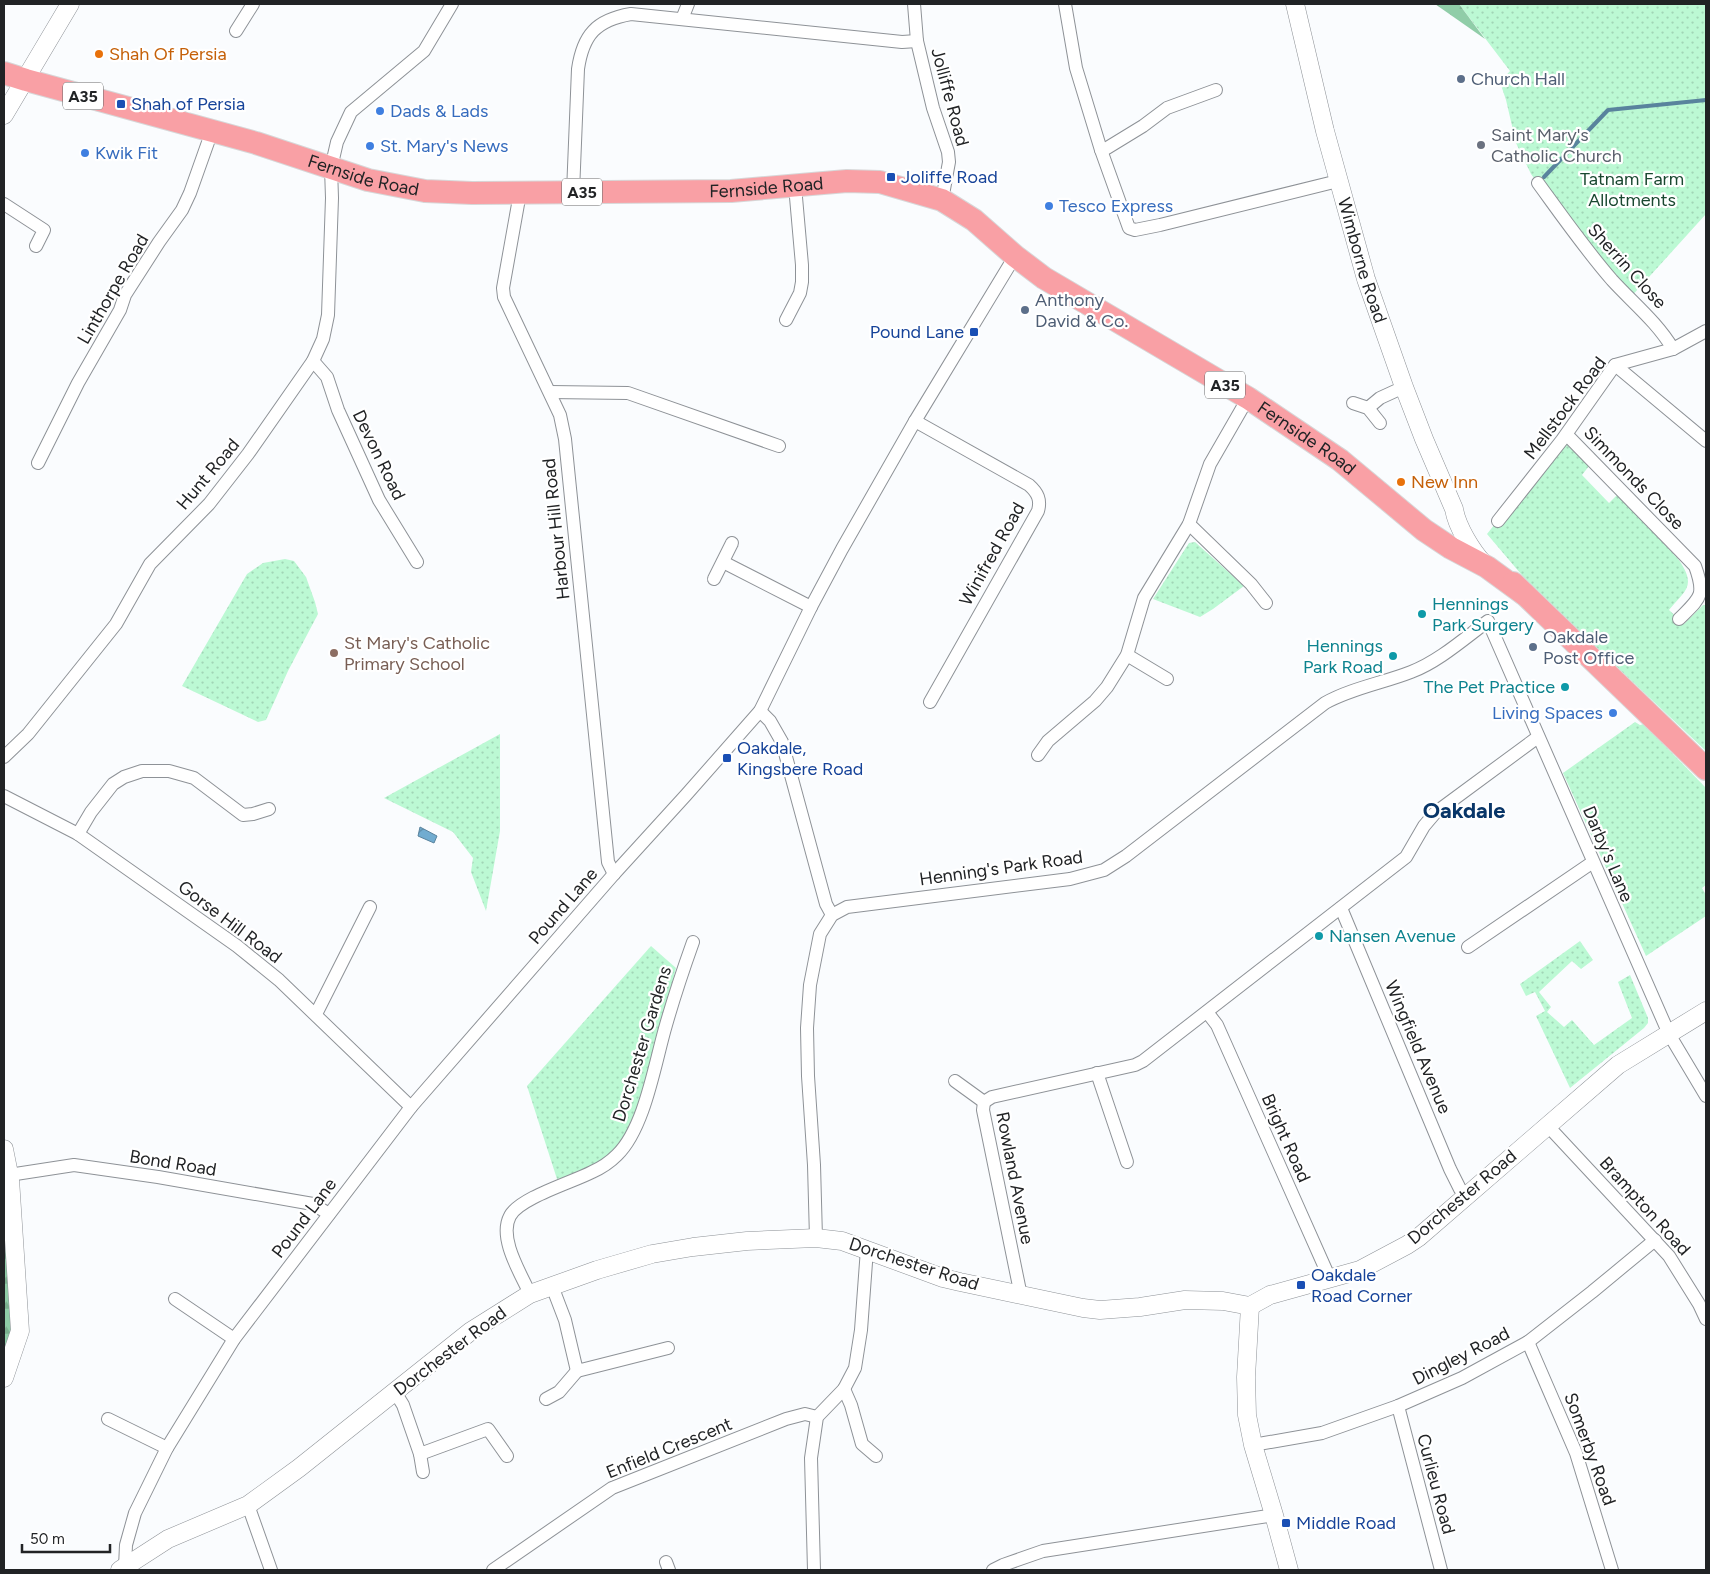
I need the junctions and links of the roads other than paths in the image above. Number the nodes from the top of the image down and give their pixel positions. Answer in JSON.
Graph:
{"nodes":[{"id":1,"x":70,"y":4,"type":"edge"},
{"id":2,"x":252,"y":4,"type":"edge"},
{"id":3,"x":452,"y":4,"type":"edge"},
{"id":4,"x":688,"y":4,"type":"edge"},
{"id":5,"x":914,"y":4,"type":"edge"},
{"id":6,"x":1065,"y":4,"type":"edge"},
{"id":7,"x":1295,"y":4,"type":"edge"},
{"id":8,"x":682,"y":19,"type":"junction"},
{"id":9,"x":236,"y":31,"type":"dead end"},
{"id":10,"x":917,"y":41,"type":"junction"},
{"id":11,"x":4,"y":73,"type":"edge"},
{"id":12,"x":26,"y":80,"type":"junction"},
{"id":13,"x":1216,"y":90,"type":"dead end"},
{"id":14,"x":4,"y":115,"type":"edge"},
{"id":15,"x":212,"y":130,"type":"junction"},
{"id":16,"x":1101,"y":150,"type":"junction"},
{"id":17,"x":331,"y":168,"type":"junction"},
{"id":18,"x":1338,"y":182,"type":"junction"},
{"id":19,"x":1538,"y":183,"type":"dead end"},
{"id":20,"x":795,"y":186,"type":"junction"},
{"id":21,"x":573,"y":192,"type":"junction"},
{"id":22,"x":520,"y":193,"type":"junction"},
{"id":23,"x":942,"y":200,"type":"junction"},
{"id":24,"x":4,"y":204,"type":"edge"},
{"id":25,"x":36,"y":246,"type":"dead end"},
{"id":26,"x":1015,"y":256,"type":"junction"},
{"id":27,"x":786,"y":320,"type":"dead end"},
{"id":28,"x":1706,"y":331,"type":"edge"},
{"id":29,"x":1673,"y":348,"type":"junction"},
{"id":30,"x":314,"y":361,"type":"junction"},
{"id":31,"x":1615,"y":365,"type":"junction"},
{"id":32,"x":1404,"y":387,"type":"junction"},
{"id":33,"x":550,"y":392,"type":"junction"},
{"id":34,"x":1248,"y":398,"type":"junction"},
{"id":35,"x":1353,"y":403,"type":"dead end"},
{"id":36,"x":1368,"y":408,"type":"junction"},
{"id":37,"x":915,"y":421,"type":"junction"},
{"id":38,"x":1380,"y":423,"type":"dead end"},
{"id":39,"x":1567,"y":435,"type":"junction"},
{"id":40,"x":1706,"y":441,"type":"edge"},
{"id":41,"x":779,"y":446,"type":"dead end"},
{"id":42,"x":38,"y":463,"type":"dead end"},
{"id":43,"x":1498,"y":521,"type":"dead end"},
{"id":44,"x":1189,"y":524,"type":"junction"},
{"id":45,"x":732,"y":543,"type":"dead end"},
{"id":46,"x":1481,"y":559,"type":"junction"},
{"id":47,"x":417,"y":562,"type":"dead end"},
{"id":48,"x":722,"y":562,"type":"junction"},
{"id":49,"x":714,"y":579,"type":"dead end"},
{"id":50,"x":1266,"y":603,"type":"dead end"},
{"id":51,"x":811,"y":608,"type":"junction"},
{"id":52,"x":1679,"y":619,"type":"dead end"},
{"id":53,"x":1488,"y":621,"type":"joint"},
{"id":54,"x":1127,"y":655,"type":"junction"},
{"id":55,"x":1167,"y":679,"type":"dead end"},
{"id":56,"x":930,"y":702,"type":"dead end"},
{"id":57,"x":760,"y":711,"type":"junction"},
{"id":58,"x":1538,"y":737,"type":"junction"},
{"id":59,"x":1038,"y":755,"type":"dead end"},
{"id":60,"x":4,"y":757,"type":"edge"},
{"id":61,"x":1706,"y":769,"type":"edge"},
{"id":62,"x":4,"y":796,"type":"edge"},
{"id":63,"x":269,"y":809,"type":"dead end"},
{"id":64,"x":78,"y":834,"type":"junction"},
{"id":65,"x":1593,"y":862,"type":"junction"},
{"id":66,"x":614,"y":874,"type":"junction"},
{"id":67,"x":370,"y":906,"type":"dead end"},
{"id":68,"x":1341,"y":908,"type":"junction"},
{"id":69,"x":832,"y":915,"type":"junction"},
{"id":70,"x":693,"y":942,"type":"dead end"},
{"id":71,"x":1468,"y":947,"type":"dead end"},
{"id":72,"x":1706,"y":1011,"type":"edge"},
{"id":73,"x":1207,"y":1012,"type":"junction"},
{"id":74,"x":316,"y":1014,"type":"junction"},
{"id":75,"x":1669,"y":1034,"type":"junction"},
{"id":76,"x":1097,"y":1073,"type":"junction"},
{"id":77,"x":955,"y":1081,"type":"dead end"},
{"id":78,"x":1706,"y":1096,"type":"edge"},
{"id":79,"x":984,"y":1102,"type":"junction"},
{"id":80,"x":411,"y":1107,"type":"junction"},
{"id":81,"x":1547,"y":1124,"type":"junction"},
{"id":82,"x":4,"y":1149,"type":"edge"},
{"id":83,"x":1127,"y":1162,"type":"dead end"},
{"id":84,"x":9,"y":1175,"type":"junction"},
{"id":85,"x":1467,"y":1196,"type":"junction"},
{"id":86,"x":329,"y":1214,"type":"junction"},
{"id":87,"x":816,"y":1238,"type":"junction"},
{"id":88,"x":1655,"y":1240,"type":"junction"},
{"id":89,"x":867,"y":1249,"type":"junction"},
{"id":90,"x":1330,"y":1279,"type":"junction"},
{"id":91,"x":552,"y":1286,"type":"junction"},
{"id":92,"x":530,"y":1294,"type":"junction"},
{"id":93,"x":1021,"y":1296,"type":"junction"},
{"id":94,"x":175,"y":1299,"type":"dead end"},
{"id":95,"x":1250,"y":1306,"type":"junction"},
{"id":96,"x":1706,"y":1319,"type":"edge"},
{"id":97,"x":234,"y":1339,"type":"junction"},
{"id":98,"x":1528,"y":1342,"type":"junction"},
{"id":99,"x":668,"y":1348,"type":"dead end"},
{"id":100,"x":577,"y":1371,"type":"junction"},
{"id":101,"x":4,"y":1378,"type":"edge"},
{"id":102,"x":844,"y":1389,"type":"junction"},
{"id":103,"x":395,"y":1392,"type":"junction"},
{"id":104,"x":546,"y":1399,"type":"dead end"},
{"id":105,"x":1398,"y":1406,"type":"junction"},
{"id":106,"x":817,"y":1417,"type":"junction"},
{"id":107,"x":108,"y":1419,"type":"dead end"},
{"id":108,"x":1253,"y":1445,"type":"junction"},
{"id":109,"x":167,"y":1448,"type":"junction"},
{"id":110,"x":420,"y":1454,"type":"junction"},
{"id":111,"x":507,"y":1456,"type":"dead end"},
{"id":112,"x":876,"y":1456,"type":"dead end"},
{"id":113,"x":423,"y":1472,"type":"dead end"},
{"id":114,"x":248,"y":1505,"type":"junction"},
{"id":115,"x":1274,"y":1515,"type":"junction"},
{"id":116,"x":122,"y":1569,"type":"edge"},
{"id":117,"x":272,"y":1570,"type":"edge"},
{"id":118,"x":493,"y":1570,"type":"edge"},
{"id":119,"x":814,"y":1570,"type":"edge"},
{"id":120,"x":993,"y":1570,"type":"edge"},
{"id":121,"x":1288,"y":1570,"type":"edge"},
{"id":122,"x":1441,"y":1570,"type":"edge"},
{"id":123,"x":1612,"y":1570,"type":"edge"}],
"edges":[{"from":1,"to":12,"type":"street"},
{"from":2,"to":9,"type":"street"},
{"from":3,"to":17,"type":"street","name":"Hunt Road"},
{"from":4,"to":8,"type":"street"},
{"from":5,"to":10,"type":"street","name":"Jolliffe Road"},
{"from":6,"to":16,"type":"street"},
{"from":7,"to":18,"type":"street","name":"Wimborne Road"},
{"from":8,"to":10,"type":"street"},
{"from":8,"to":21,"type":"street"},
{"from":10,"to":23,"type":"street","name":"Jolliffe Road"},
{"from":11,"to":12,"type":"highway","name":"Fernside Road","number":"A35"},
{"from":12,"to":14,"type":"street"},
{"from":12,"to":15,"type":"highway","name":"Fernside Road","number":"A35"},
{"from":13,"to":16,"type":"street"},
{"from":15,"to":17,"type":"highway","name":"Fernside Road","number":"A35"},
{"from":15,"to":42,"type":"street","name":"Linthorpe Road"},
{"from":16,"to":18,"type":"street"},
{"from":17,"to":22,"type":"highway","name":"Fernside Road","number":"A35"},
{"from":17,"to":30,"type":"street","name":"Hunt Road"},
{"from":18,"to":32,"type":"street","name":"Wimborne Road"},
{"from":19,"to":29,"type":"street","name":"Sherrin Close"},
{"from":20,"to":21,"type":"highway","name":"Fernside Road","number":"A35"},
{"from":20,"to":23,"type":"highway","name":"Fernside Road","number":"A35"},
{"from":20,"to":27,"type":"street"},
{"from":21,"to":22,"type":"highway","name":"Fernside Road","number":"A35"},
{"from":22,"to":33,"type":"street","name":"Harbour Hill Road"},
{"from":23,"to":26,"type":"highway","name":"Fernside Road","number":"A35"},
{"from":24,"to":25,"type":"street"},
{"from":26,"to":34,"type":"highway","name":"Fernside Road","number":"A35"},
{"from":26,"to":37,"type":"street","name":"Pound Lane"},
{"from":28,"to":29,"type":"street","name":"Mellstock Road"},
{"from":29,"to":31,"type":"street","name":"Mellstock Road"},
{"from":30,"to":47,"type":"street","name":"Devon Road"},
{"from":30,"to":60,"type":"street","name":"Hunt Road"},
{"from":31,"to":39,"type":"street","name":"Mellstock Road"},
{"from":31,"to":40,"type":"street"},
{"from":32,"to":36,"type":"street"},
{"from":32,"to":46,"type":"street","name":"Wimborne Road"},
{"from":33,"to":41,"type":"street"},
{"from":33,"to":66,"type":"street","name":"Harbour Hill Road"},
{"from":34,"to":44,"type":"street"},
{"from":34,"to":46,"type":"highway","name":"Fernside Road","number":"A35"},
{"from":35,"to":36,"type":"street"},
{"from":36,"to":38,"type":"street"},
{"from":37,"to":51,"type":"street","name":"Pound Lane"},
{"from":37,"to":56,"type":"street","name":"Winifred Road"},
{"from":39,"to":43,"type":"street","name":"Mellstock Road"},
{"from":39,"to":52,"type":"street","name":"Simmonds Close"},
{"from":44,"to":50,"type":"street"},
{"from":44,"to":54,"type":"street"},
{"from":45,"to":48,"type":"street"},
{"from":46,"to":61,"type":"highway","name":"Wimborne Road"},
{"from":48,"to":49,"type":"street"},
{"from":48,"to":51,"type":"street"},
{"from":51,"to":57,"type":"street","name":"Pound Lane"},
{"from":53,"to":58,"type":"street","name":"Darby's Lane"},
{"from":53,"to":69,"type":"street","name":"Henning's Park Road"},
{"from":54,"to":55,"type":"street"},
{"from":54,"to":59,"type":"street"},
{"from":57,"to":66,"type":"street","name":"Pound Lane"},
{"from":57,"to":69,"type":"street"},
{"from":58,"to":65,"type":"street","name":"Darby's Lane"},
{"from":58,"to":68,"type":"street"},
{"from":62,"to":64,"type":"street","name":"Gorse Hill Road"},
{"from":63,"to":64,"type":"street"},
{"from":64,"to":74,"type":"street","name":"Gorse Hill Road"},
{"from":65,"to":71,"type":"street"},
{"from":65,"to":75,"type":"street","name":"Darby's Lane"},
{"from":66,"to":80,"type":"street","name":"Pound Lane"},
{"from":67,"to":74,"type":"street"},
{"from":68,"to":73,"type":"street"},
{"from":68,"to":85,"type":"street","name":"Wingfield Avenue"},
{"from":69,"to":87,"type":"street"},
{"from":70,"to":92,"type":"street","name":"Dorchester Gardens"},
{"from":72,"to":75,"type":"street","name":"Dorchester Road"},
{"from":73,"to":76,"type":"street"},
{"from":73,"to":90,"type":"street","name":"Bright Road"},
{"from":74,"to":80,"type":"street","name":"Gorse Hill Road"},
{"from":75,"to":78,"type":"street","name":"Darby's Lane"},
{"from":75,"to":81,"type":"street","name":"Dorchester Road"},
{"from":76,"to":79,"type":"street"},
{"from":76,"to":83,"type":"street"},
{"from":77,"to":79,"type":"street","name":"Rowland Avenue"},
{"from":79,"to":93,"type":"street","name":"Rowland Avenue"},
{"from":80,"to":86,"type":"street","name":"Pound Lane"},
{"from":81,"to":85,"type":"street","name":"Dorchester Road"},
{"from":81,"to":88,"type":"street","name":"Brampton Road"},
{"from":82,"to":84,"type":"street"},
{"from":84,"to":86,"type":"street","name":"Bond Road"},
{"from":84,"to":101,"type":"street"},
{"from":85,"to":90,"type":"street","name":"Dorchester Road"},
{"from":86,"to":97,"type":"street","name":"Pound Lane"},
{"from":87,"to":89,"type":"street","name":"Dorchester Road"},
{"from":87,"to":91,"type":"street","name":"Dorchester Road"},
{"from":88,"to":96,"type":"street","name":"Brampton Road"},
{"from":88,"to":98,"type":"street","name":"Dingley Road"},
{"from":89,"to":93,"type":"street","name":"Dorchester Road"},
{"from":89,"to":102,"type":"street"},
{"from":90,"to":95,"type":"street","name":"Dorchester Road"},
{"from":91,"to":92,"type":"street","name":"Dorchester Road"},
{"from":91,"to":100,"type":"street"},
{"from":92,"to":103,"type":"street","name":"Dorchester Road"},
{"from":93,"to":95,"type":"street","name":"Dorchester Road"},
{"from":94,"to":97,"type":"street"},
{"from":95,"to":108,"type":"street"},
{"from":97,"to":109,"type":"street","name":"Pound Lane"},
{"from":98,"to":105,"type":"street","name":"Dingley Road"},
{"from":98,"to":123,"type":"street","name":"Somerby Road"},
{"from":99,"to":100,"type":"street"},
{"from":100,"to":104,"type":"street"},
{"from":102,"to":106,"type":"street"},
{"from":102,"to":112,"type":"street"},
{"from":103,"to":110,"type":"street"},
{"from":103,"to":114,"type":"street","name":"Dorchester Road"},
{"from":105,"to":108,"type":"street","name":"Dingley Road"},
{"from":105,"to":122,"type":"street","name":"Curlieu Road"},
{"from":106,"to":118,"type":"street","name":"Enfield Crescent"},
{"from":106,"to":119,"type":"street"},
{"from":107,"to":109,"type":"street"},
{"from":108,"to":115,"type":"street"},
{"from":109,"to":116,"type":"street","name":"Pound Lane"},
{"from":110,"to":111,"type":"street"},
{"from":110,"to":113,"type":"street"},
{"from":114,"to":116,"type":"street","name":"Dorchester Road"},
{"from":114,"to":117,"type":"street"},
{"from":115,"to":120,"type":"street"},
{"from":115,"to":121,"type":"street"}]}
